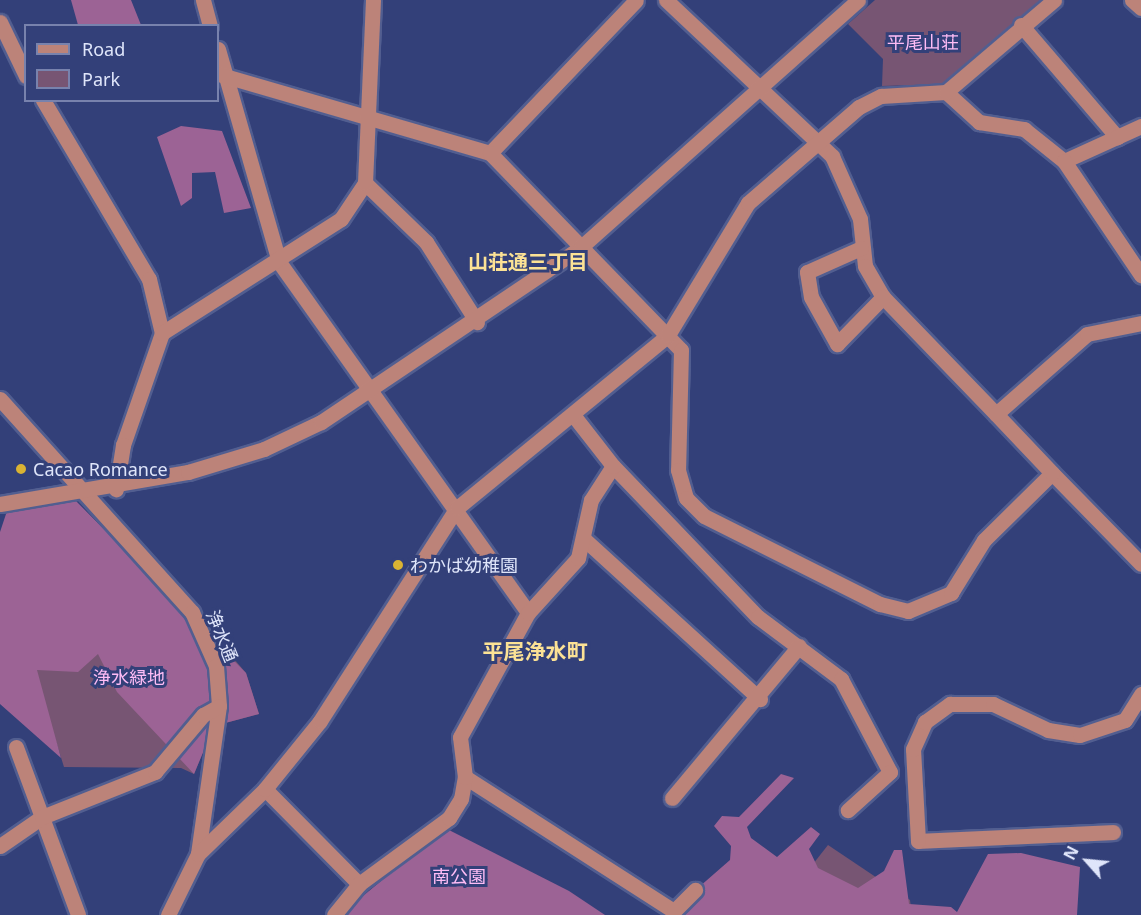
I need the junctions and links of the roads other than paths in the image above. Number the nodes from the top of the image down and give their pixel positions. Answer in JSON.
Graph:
{"nodes":[{"id":1,"x":203,"y":0,"type":"edge"},
{"id":2,"x":373,"y":0,"type":"edge"},
{"id":3,"x":636,"y":0,"type":"edge"},
{"id":4,"x":666,"y":0,"type":"edge"},
{"id":5,"x":858,"y":0,"type":"edge"},
{"id":6,"x":1054,"y":0,"type":"edge"},
{"id":7,"x":1132,"y":0,"type":"edge"},
{"id":8,"x":1141,"y":8,"type":"edge"},
{"id":9,"x":0,"y":22,"type":"edge"},
{"id":10,"x":209,"y":24,"type":"edge"},
{"id":11,"x":1021,"y":25,"type":"junction"},
{"id":12,"x":219,"y":57,"type":"edge"},
{"id":13,"x":24,"y":72,"type":"edge"},
{"id":14,"x":221,"y":74,"type":"edge"},
{"id":15,"x":759,"y":87,"type":"junction"},
{"id":16,"x":946,"y":92,"type":"junction"},
{"id":17,"x":44,"y":102,"type":"edge"},
{"id":18,"x":371,"y":118,"type":"junction"},
{"id":19,"x":1141,"y":126,"type":"edge"},
{"id":20,"x":1117,"y":137,"type":"junction"},
{"id":21,"x":818,"y":142,"type":"junction"},
{"id":22,"x":490,"y":153,"type":"junction"},
{"id":23,"x":1064,"y":161,"type":"junction"},
{"id":24,"x":365,"y":183,"type":"junction"},
{"id":25,"x":581,"y":248,"type":"junction"},
{"id":26,"x":861,"y":248,"type":"junction"},
{"id":27,"x":279,"y":262,"type":"junction"},
{"id":28,"x":1141,"y":275,"type":"edge"},
{"id":29,"x":883,"y":297,"type":"junction"},
{"id":30,"x":477,"y":322,"type":"junction"},
{"id":31,"x":1141,"y":323,"type":"edge"},
{"id":32,"x":162,"y":333,"type":"junction"},
{"id":33,"x":668,"y":335,"type":"junction"},
{"id":34,"x":368,"y":392,"type":"junction"},
{"id":35,"x":0,"y":399,"type":"edge"},
{"id":36,"x":996,"y":414,"type":"junction"},
{"id":37,"x":574,"y":416,"type":"junction"},
{"id":38,"x":613,"y":466,"type":"junction"},
{"id":39,"x":1052,"y":472,"type":"junction"},
{"id":40,"x":116,"y":489,"type":"junction"},
{"id":41,"x":86,"y":494,"type":"junction"},
{"id":42,"x":0,"y":504,"type":"edge"},
{"id":43,"x":457,"y":508,"type":"junction"},
{"id":44,"x":584,"y":539,"type":"junction"},
{"id":45,"x":1141,"y":564,"type":"edge"},
{"id":46,"x":528,"y":613,"type":"junction"},
{"id":47,"x":799,"y":646,"type":"junction"},
{"id":48,"x":1141,"y":694,"type":"edge"},
{"id":49,"x":760,"y":699,"type":"junction"},
{"id":50,"x":219,"y":706,"type":"junction"},
{"id":51,"x":15,"y":747,"type":"dead end"},
{"id":52,"x":465,"y":777,"type":"junction"},
{"id":53,"x":265,"y":789,"type":"junction"},
{"id":54,"x":672,"y":798,"type":"dead end"},
{"id":55,"x":848,"y":810,"type":"dead end"},
{"id":56,"x":42,"y":817,"type":"junction"},
{"id":57,"x":1113,"y":832,"type":"dead end"},
{"id":58,"x":0,"y":846,"type":"edge"},
{"id":59,"x":198,"y":854,"type":"junction"},
{"id":60,"x":359,"y":884,"type":"junction"},
{"id":61,"x":695,"y":890,"type":"dead end"},
{"id":62,"x":78,"y":915,"type":"edge"},
{"id":63,"x":168,"y":915,"type":"edge"},
{"id":64,"x":334,"y":915,"type":"edge"}],
"edges":[{"from":1,"to":10,"type":"street"},
{"from":2,"to":18,"type":"street"},
{"from":3,"to":22,"type":"street"},
{"from":4,"to":15,"type":"street"},
{"from":5,"to":15,"type":"street"},
{"from":6,"to":11,"type":"street"},
{"from":7,"to":8,"type":"street"},
{"from":9,"to":13,"type":"street"},
{"from":11,"to":16,"type":"street"},
{"from":11,"to":20,"type":"street"},
{"from":12,"to":14,"type":"street"},
{"from":14,"to":18,"type":"street"},
{"from":14,"to":27,"type":"street"},
{"from":15,"to":21,"type":"street"},
{"from":15,"to":25,"type":"street"},
{"from":16,"to":21,"type":"street"},
{"from":16,"to":23,"type":"street"},
{"from":17,"to":32,"type":"street"},
{"from":18,"to":22,"type":"street"},
{"from":18,"to":24,"type":"street"},
{"from":19,"to":20,"type":"street"},
{"from":20,"to":23,"type":"street"},
{"from":21,"to":26,"type":"street"},
{"from":21,"to":33,"type":"street"},
{"from":22,"to":25,"type":"street"},
{"from":23,"to":28,"type":"street"},
{"from":24,"to":27,"type":"street"},
{"from":24,"to":30,"type":"street"},
{"from":25,"to":30,"type":"street"},
{"from":25,"to":33,"type":"street"},
{"from":26,"to":29,"type":"street"},
{"from":26,"to":29,"type":"street"},
{"from":27,"to":32,"type":"street"},
{"from":27,"to":34,"type":"street"},
{"from":29,"to":36,"type":"street"},
{"from":30,"to":34,"type":"street"},
{"from":31,"to":36,"type":"street"},
{"from":32,"to":40,"type":"street"},
{"from":33,"to":37,"type":"street"},
{"from":33,"to":39,"type":"street"},
{"from":34,"to":40,"type":"street"},
{"from":34,"to":43,"type":"street"},
{"from":35,"to":41,"type":"street","name":"浄水通"},
{"from":36,"to":39,"type":"street"},
{"from":37,"to":38,"type":"street"},
{"from":37,"to":43,"type":"street"},
{"from":38,"to":44,"type":"street"},
{"from":38,"to":47,"type":"street"},
{"from":39,"to":45,"type":"street"},
{"from":40,"to":41,"type":"street"},
{"from":41,"to":42,"type":"street"},
{"from":41,"to":50,"type":"street","name":"浄水通"},
{"from":43,"to":46,"type":"street"},
{"from":43,"to":53,"type":"street"},
{"from":44,"to":46,"type":"street"},
{"from":44,"to":49,"type":"street"},
{"from":46,"to":52,"type":"street"},
{"from":47,"to":49,"type":"street"},
{"from":47,"to":55,"type":"street"},
{"from":48,"to":57,"type":"street"},
{"from":49,"to":54,"type":"street"},
{"from":50,"to":56,"type":"street"},
{"from":50,"to":59,"type":"street","name":"浄水通"},
{"from":51,"to":56,"type":"street"},
{"from":52,"to":60,"type":"street"},
{"from":52,"to":61,"type":"street"},
{"from":53,"to":59,"type":"street"},
{"from":53,"to":60,"type":"street"},
{"from":56,"to":58,"type":"street"},
{"from":56,"to":62,"type":"street"},
{"from":59,"to":63,"type":"street","name":"浄水通"},
{"from":60,"to":64,"type":"street"}]}
